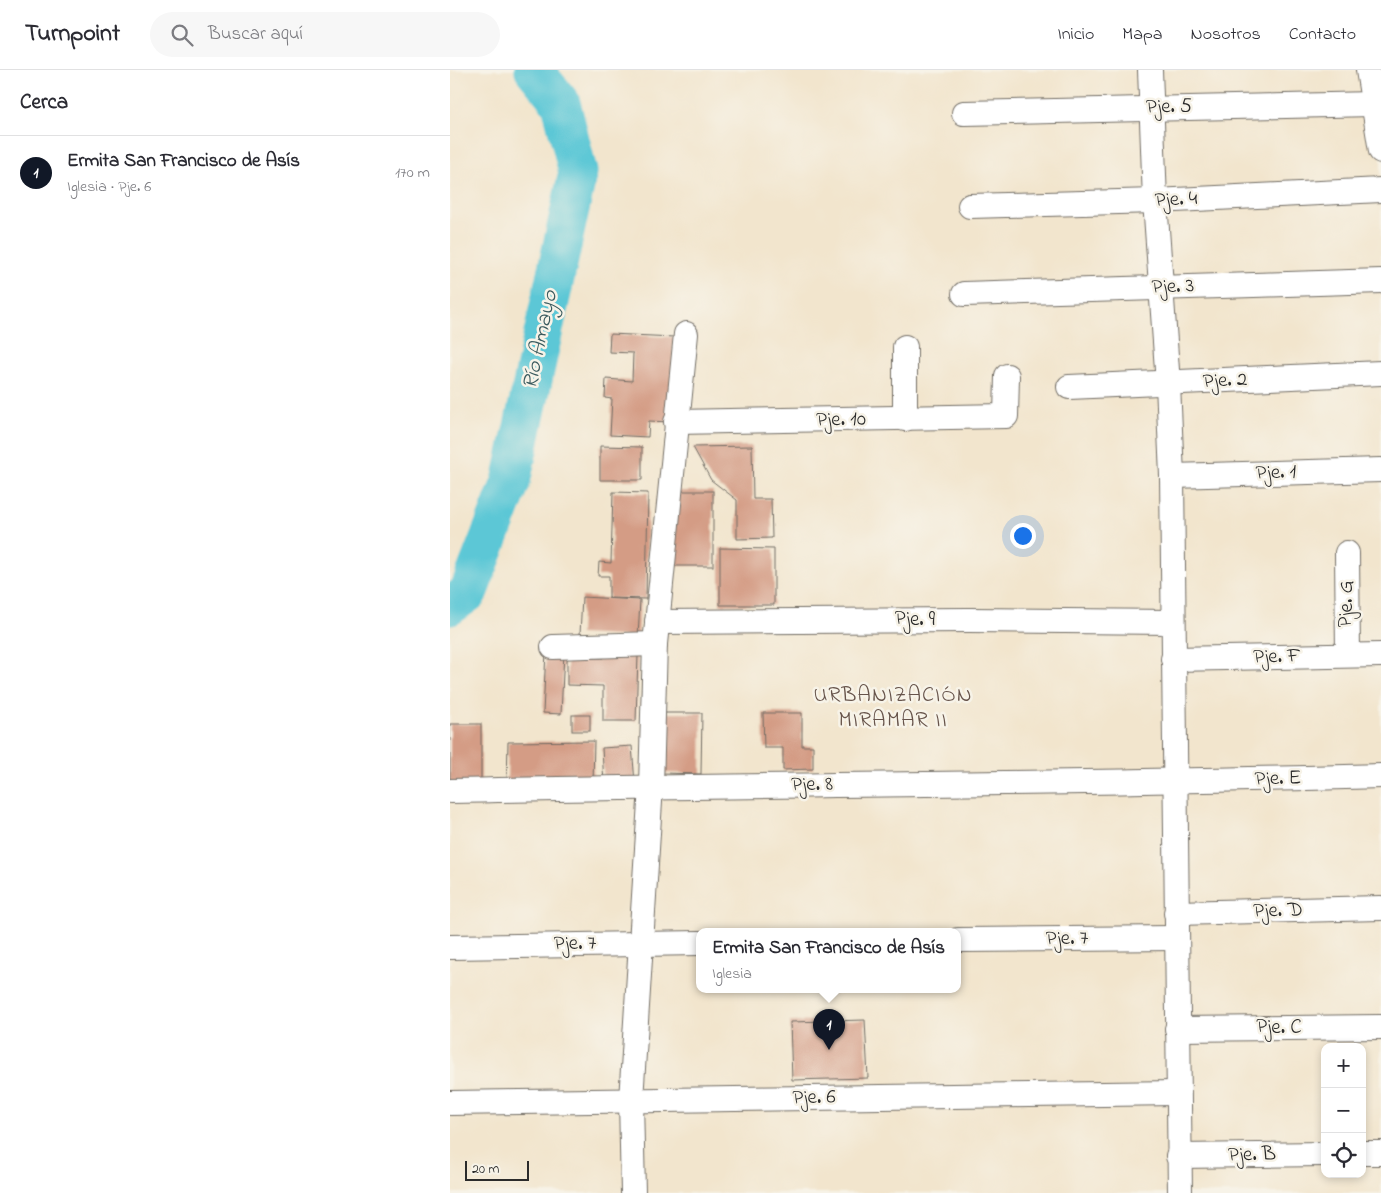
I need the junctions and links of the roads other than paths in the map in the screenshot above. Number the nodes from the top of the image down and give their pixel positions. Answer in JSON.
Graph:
{"nodes":[{"id":1,"x":1150,"y":70,"type":"edge"},
{"id":2,"x":1368,"y":70,"type":"edge"},
{"id":3,"x":1374,"y":104,"type":"junction"},
{"id":4,"x":1152,"y":108,"type":"junction"},
{"id":5,"x":964,"y":113,"type":"dead end"},
{"id":6,"x":1381,"y":150,"type":"edge"},
{"id":7,"x":1381,"y":190,"type":"edge"},
{"id":8,"x":1155,"y":201,"type":"junction"},
{"id":9,"x":970,"y":206,"type":"dead end"},
{"id":10,"x":1381,"y":281,"type":"edge"},
{"id":11,"x":1161,"y":288,"type":"junction"},
{"id":12,"x":964,"y":294,"type":"dead end"},
{"id":13,"x":686,"y":334,"type":"dead end"},
{"id":14,"x":905,"y":347,"type":"dead end"},
{"id":15,"x":1381,"y":373,"type":"edge"},
{"id":16,"x":1007,"y":376,"type":"dead end"},
{"id":17,"x":1168,"y":384,"type":"junction"},
{"id":18,"x":1069,"y":387,"type":"dead end"},
{"id":19,"x":905,"y":419,"type":"junction"},
{"id":20,"x":676,"y":422,"type":"junction"},
{"id":21,"x":1381,"y":470,"type":"edge"},
{"id":22,"x":1172,"y":476,"type":"junction"},
{"id":23,"x":1347,"y":553,"type":"dead end"},
{"id":24,"x":1173,"y":622,"type":"junction"},
{"id":25,"x":656,"y":633,"type":"junction"},
{"id":26,"x":553,"y":647,"type":"dead end"},
{"id":27,"x":1381,"y":654,"type":"edge"},
{"id":28,"x":1348,"y":655,"type":"junction"},
{"id":29,"x":1173,"y":659,"type":"junction"},
{"id":30,"x":1381,"y":776,"type":"edge"},
{"id":31,"x":1175,"y":782,"type":"junction"},
{"id":32,"x":651,"y":786,"type":"junction"},
{"id":33,"x":450,"y":791,"type":"edge"},
{"id":34,"x":1381,"y":908,"type":"edge"},
{"id":35,"x":1176,"y":913,"type":"junction"},
{"id":36,"x":1176,"y":938,"type":"junction"},
{"id":37,"x":961,"y":940,"type":"edge"},
{"id":38,"x":696,"y":942,"type":"edge"},
{"id":39,"x":641,"y":943,"type":"junction"},
{"id":40,"x":450,"y":947,"type":"edge"},
{"id":41,"x":1381,"y":1028,"type":"edge"},
{"id":42,"x":1176,"y":1029,"type":"junction"},
{"id":43,"x":1178,"y":1093,"type":"junction"},
{"id":44,"x":631,"y":1100,"type":"junction"},
{"id":45,"x":450,"y":1103,"type":"edge"},
{"id":46,"x":1366,"y":1153,"type":"edge"},
{"id":47,"x":1381,"y":1153,"type":"edge"},
{"id":48,"x":1321,"y":1154,"type":"edge"},
{"id":49,"x":1178,"y":1156,"type":"junction"},
{"id":50,"x":633,"y":1193,"type":"edge"},
{"id":51,"x":1180,"y":1193,"type":"edge"}],
"edges":[{"from":1,"to":4,"type":"street"},
{"from":2,"to":3,"type":"street"},
{"from":3,"to":4,"type":"street","name":"Pje. 5"},
{"from":3,"to":6,"type":"street"},
{"from":4,"to":5,"type":"street","name":"Pje. 5"},
{"from":4,"to":8,"type":"street"},
{"from":7,"to":8,"type":"street","name":"Pje. 4"},
{"from":8,"to":9,"type":"street","name":"Pje. 4"},
{"from":8,"to":11,"type":"street"},
{"from":10,"to":11,"type":"street","name":"Pje. 3"},
{"from":11,"to":12,"type":"street","name":"Pje. 3"},
{"from":11,"to":17,"type":"street"},
{"from":13,"to":20,"type":"street"},
{"from":14,"to":19,"type":"street"},
{"from":15,"to":17,"type":"street","name":"Pje. 2"},
{"from":16,"to":19,"type":"street","name":"Pje. 10"},
{"from":17,"to":18,"type":"street","name":"Pje. 2"},
{"from":17,"to":22,"type":"street"},
{"from":19,"to":20,"type":"street","name":"Pje. 10"},
{"from":20,"to":25,"type":"street"},
{"from":21,"to":22,"type":"street","name":"Pje. 1"},
{"from":22,"to":24,"type":"street"},
{"from":23,"to":28,"type":"street","name":"Pje. G"},
{"from":24,"to":25,"type":"street","name":"Pje. 9"},
{"from":24,"to":29,"type":"street"},
{"from":25,"to":26,"type":"street","name":"Pje. 9"},
{"from":25,"to":32,"type":"street"},
{"from":27,"to":28,"type":"street","name":"Pje. F"},
{"from":28,"to":29,"type":"street","name":"Pje. F"},
{"from":29,"to":31,"type":"street"},
{"from":30,"to":31,"type":"street","name":"Pje. E"},
{"from":31,"to":32,"type":"street","name":"Pje. 8"},
{"from":31,"to":35,"type":"street"},
{"from":32,"to":33,"type":"street","name":"Pje. 8"},
{"from":32,"to":39,"type":"street"},
{"from":34,"to":35,"type":"street","name":"Pje. D"},
{"from":35,"to":36,"type":"street"},
{"from":36,"to":37,"type":"street","name":"Pje. 7"},
{"from":36,"to":42,"type":"street"},
{"from":38,"to":39,"type":"street","name":"Pje. 7"},
{"from":39,"to":40,"type":"street","name":"Pje. 7"},
{"from":39,"to":44,"type":"street"},
{"from":41,"to":42,"type":"street","name":"Pje. C"},
{"from":42,"to":43,"type":"street"},
{"from":43,"to":44,"type":"street","name":"Pje. 6"},
{"from":43,"to":49,"type":"street"},
{"from":44,"to":45,"type":"street","name":"Pje. 6"},
{"from":44,"to":50,"type":"street"},
{"from":46,"to":47,"type":"street"},
{"from":48,"to":49,"type":"street","name":"Pje. B"},
{"from":49,"to":51,"type":"street"}]}
